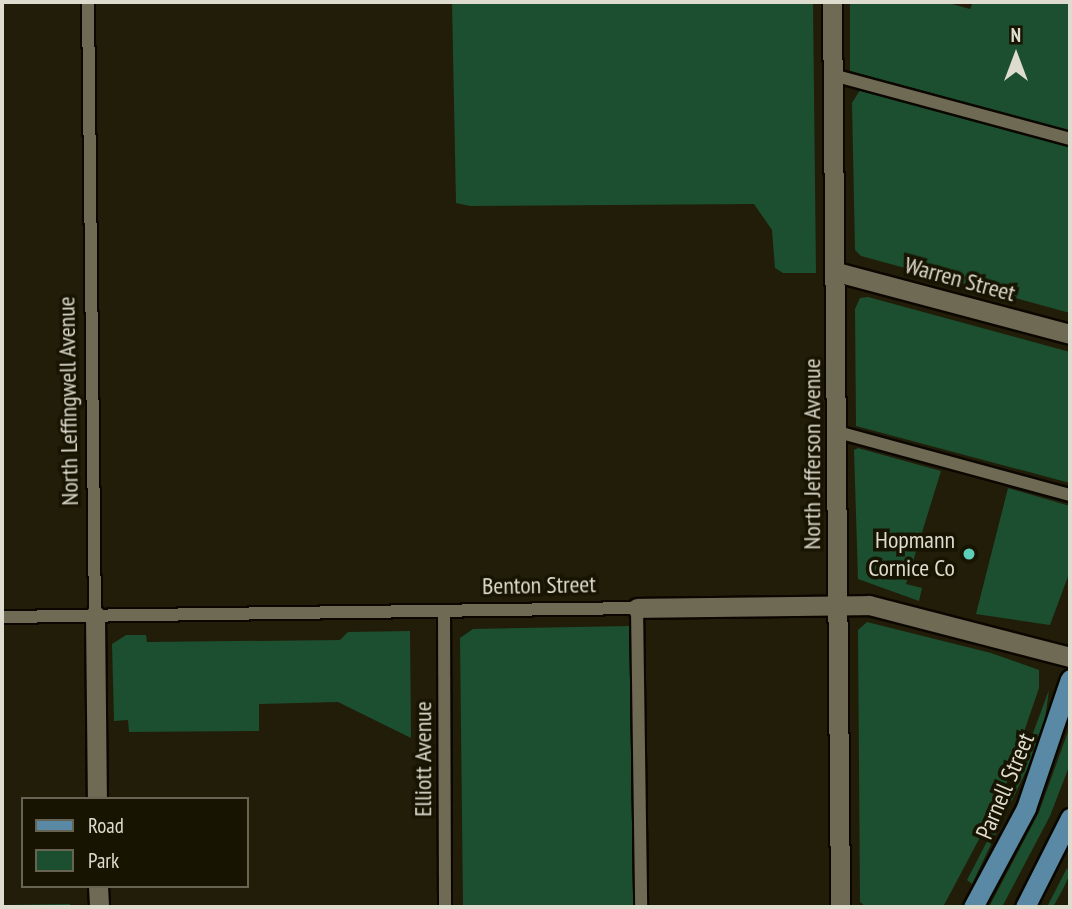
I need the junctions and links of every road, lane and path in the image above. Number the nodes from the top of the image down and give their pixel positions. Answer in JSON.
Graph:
{"nodes":[{"id":1,"x":88,"y":2,"type":"edge"},
{"id":2,"x":832,"y":2,"type":"edge"},
{"id":3,"x":833,"y":75,"type":"junction"},
{"id":4,"x":1070,"y":139,"type":"edge"},
{"id":5,"x":836,"y":272,"type":"junction"},
{"id":6,"x":1070,"y":334,"type":"edge"},
{"id":7,"x":838,"y":432,"type":"junction"},
{"id":8,"x":1070,"y":495,"type":"edge"},
{"id":9,"x":836,"y":605,"type":"junction"},
{"id":10,"x":637,"y":608,"type":"junction"},
{"id":11,"x":443,"y":611,"type":"junction"},
{"id":12,"x":95,"y":615,"type":"junction"},
{"id":13,"x":2,"y":617,"type":"edge"},
{"id":14,"x":1070,"y":657,"type":"edge"},
{"id":15,"x":1070,"y":679,"type":"edge"},
{"id":16,"x":97,"y":797,"type":"edge"},
{"id":17,"x":1070,"y":818,"type":"edge"},
{"id":18,"x":98,"y":888,"type":"edge"},
{"id":19,"x":99,"y":907,"type":"edge"},
{"id":20,"x":445,"y":907,"type":"edge"},
{"id":21,"x":641,"y":907,"type":"edge"},
{"id":22,"x":840,"y":907,"type":"edge"},
{"id":23,"x":974,"y":907,"type":"edge"},
{"id":24,"x":1025,"y":907,"type":"edge"}],
"edges":[{"from":1,"to":12,"type":"lane","name":"North Leffingwell Avenue"},
{"from":2,"to":3,"type":"street","name":"North Jefferson Avenue"},
{"from":3,"to":4,"type":"lane"},
{"from":3,"to":5,"type":"street","name":"North Jefferson Avenue"},
{"from":5,"to":6,"type":"street","name":"Warren Street"},
{"from":5,"to":7,"type":"street","name":"North Jefferson Avenue"},
{"from":7,"to":8,"type":"lane"},
{"from":7,"to":9,"type":"street","name":"North Jefferson Avenue"},
{"from":9,"to":10,"type":"street","name":"Benton Street"},
{"from":9,"to":14,"type":"street","name":"Benton Street"},
{"from":9,"to":22,"type":"street","name":"North Jefferson Avenue"},
{"from":10,"to":11,"type":"lane","name":"Benton Street"},
{"from":10,"to":21,"type":"lane"},
{"from":11,"to":12,"type":"lane","name":"Benton Street"},
{"from":11,"to":20,"type":"lane","name":"Elliott Avenue"},
{"from":12,"to":13,"type":"lane","name":"Benton Street"},
{"from":12,"to":16,"type":"street","name":"North Leffingwell Avenue"},
{"from":15,"to":23,"type":"main road","name":"Parnell Street"},
{"from":17,"to":24,"type":"main road"},
{"from":18,"to":19,"type":"street"}]}
